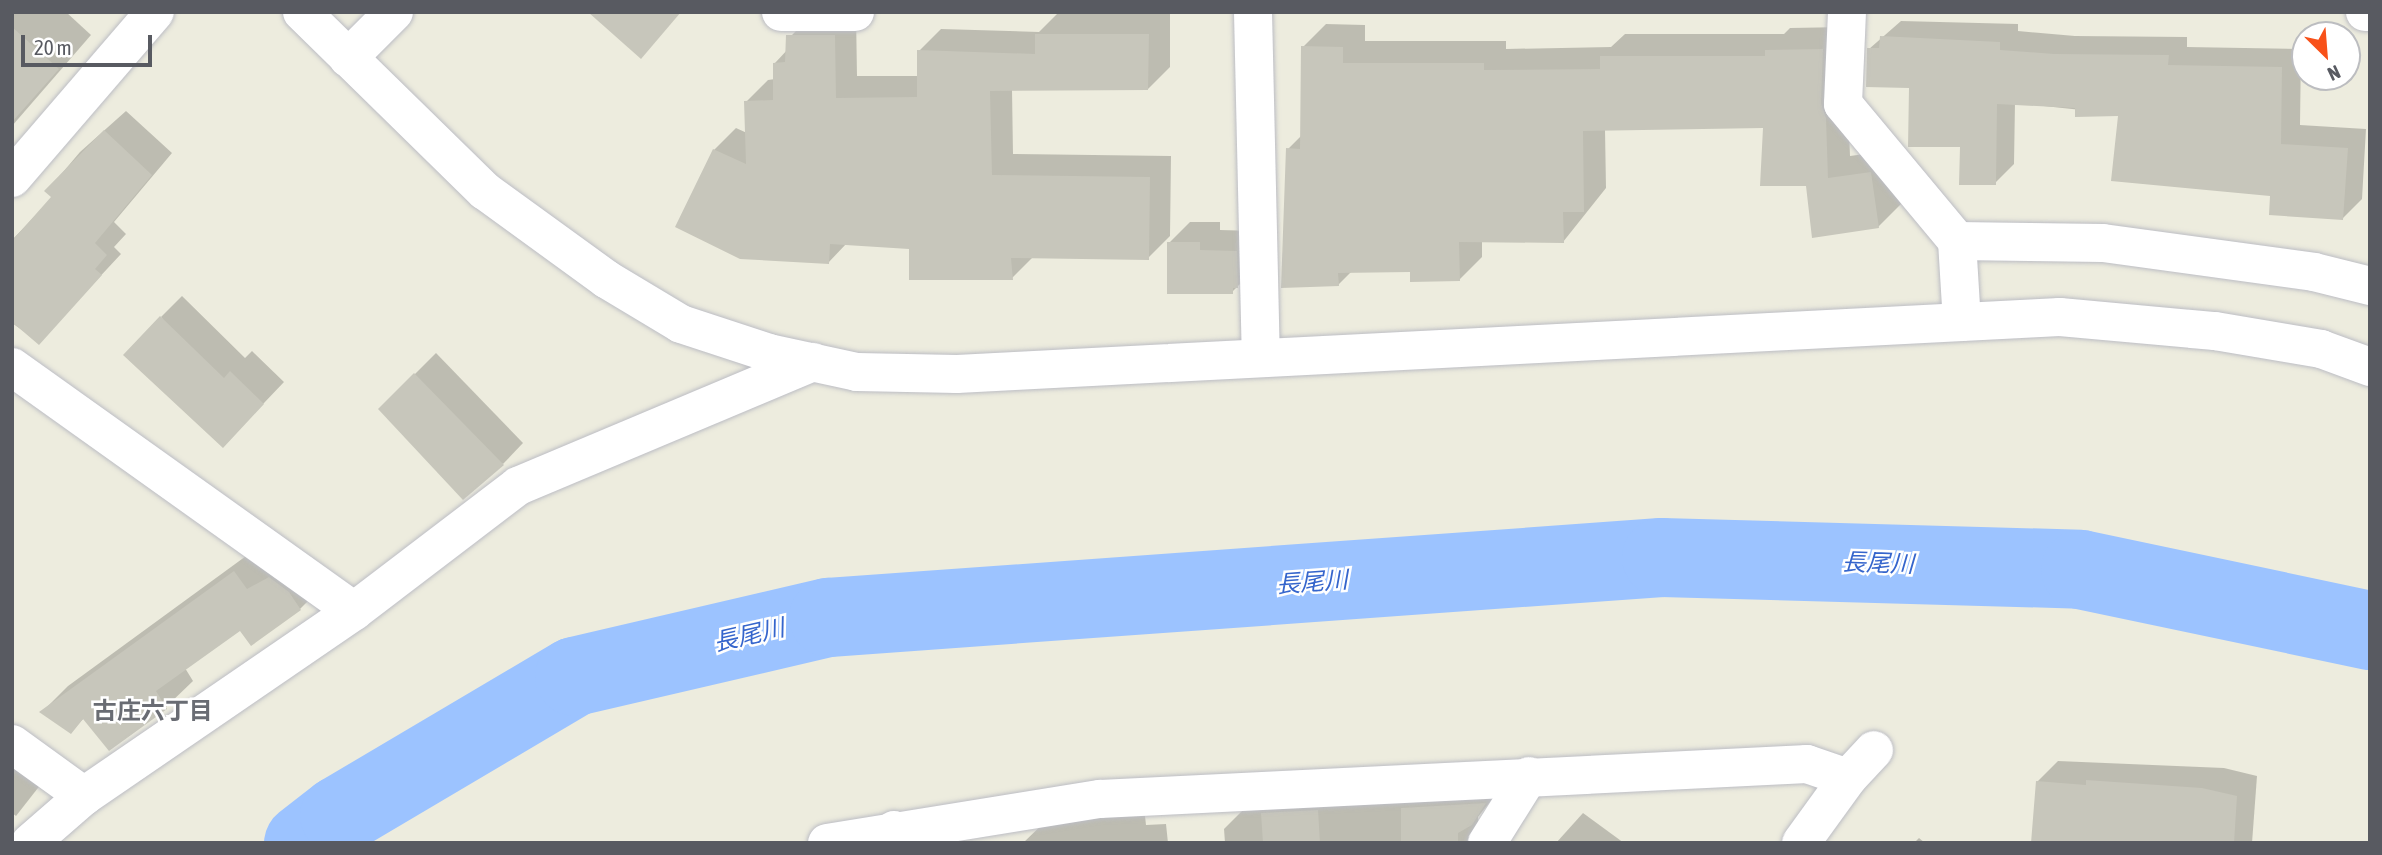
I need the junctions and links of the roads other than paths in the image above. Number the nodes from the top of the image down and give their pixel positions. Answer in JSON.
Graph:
{"nodes":[{"id":1,"x":155,"y":12,"type":"edge"},
{"id":2,"x":302,"y":12,"type":"edge"},
{"id":3,"x":394,"y":12,"type":"edge"},
{"id":4,"x":781,"y":12,"type":"edge"},
{"id":5,"x":855,"y":12,"type":"edge"},
{"id":6,"x":1253,"y":12,"type":"edge"},
{"id":7,"x":1847,"y":12,"type":"edge"},
{"id":8,"x":348,"y":58,"type":"junction"},
{"id":9,"x":12,"y":178,"type":"edge"},
{"id":10,"x":1957,"y":241,"type":"junction"},
{"id":11,"x":2370,"y":286,"type":"edge"},
{"id":12,"x":1962,"y":322,"type":"junction"},
{"id":13,"x":1261,"y":357,"type":"junction"},
{"id":14,"x":813,"y":362,"type":"junction"},
{"id":15,"x":12,"y":367,"type":"edge"},
{"id":16,"x":2370,"y":367,"type":"edge"},
{"id":17,"x":354,"y":611,"type":"junction"},
{"id":18,"x":12,"y":744,"type":"edge"},
{"id":19,"x":1874,"y":750,"type":"dead end"},
{"id":20,"x":1529,"y":776,"type":"junction"},
{"id":21,"x":1848,"y":778,"type":"junction"},
{"id":22,"x":84,"y":796,"type":"junction"},
{"id":23,"x":901,"y":836,"type":"edge"},
{"id":24,"x":30,"y":843,"type":"edge"},
{"id":25,"x":827,"y":843,"type":"edge"},
{"id":26,"x":1487,"y":843,"type":"edge"},
{"id":27,"x":1801,"y":843,"type":"edge"}],
"edges":[{"from":1,"to":9,"type":"street"},
{"from":2,"to":8,"type":"street"},
{"from":3,"to":8,"type":"street"},
{"from":4,"to":5,"type":"street"},
{"from":6,"to":13,"type":"street"},
{"from":7,"to":10,"type":"street"},
{"from":8,"to":14,"type":"street"},
{"from":10,"to":11,"type":"street"},
{"from":10,"to":12,"type":"street"},
{"from":12,"to":13,"type":"street"},
{"from":12,"to":16,"type":"street"},
{"from":13,"to":14,"type":"street"},
{"from":14,"to":17,"type":"street"},
{"from":15,"to":17,"type":"street"},
{"from":17,"to":22,"type":"street"},
{"from":18,"to":22,"type":"street"},
{"from":19,"to":21,"type":"street"},
{"from":20,"to":21,"type":"street"},
{"from":20,"to":23,"type":"street"},
{"from":20,"to":26,"type":"street"},
{"from":21,"to":27,"type":"street"},
{"from":22,"to":24,"type":"street"},
{"from":23,"to":25,"type":"street"}]}
